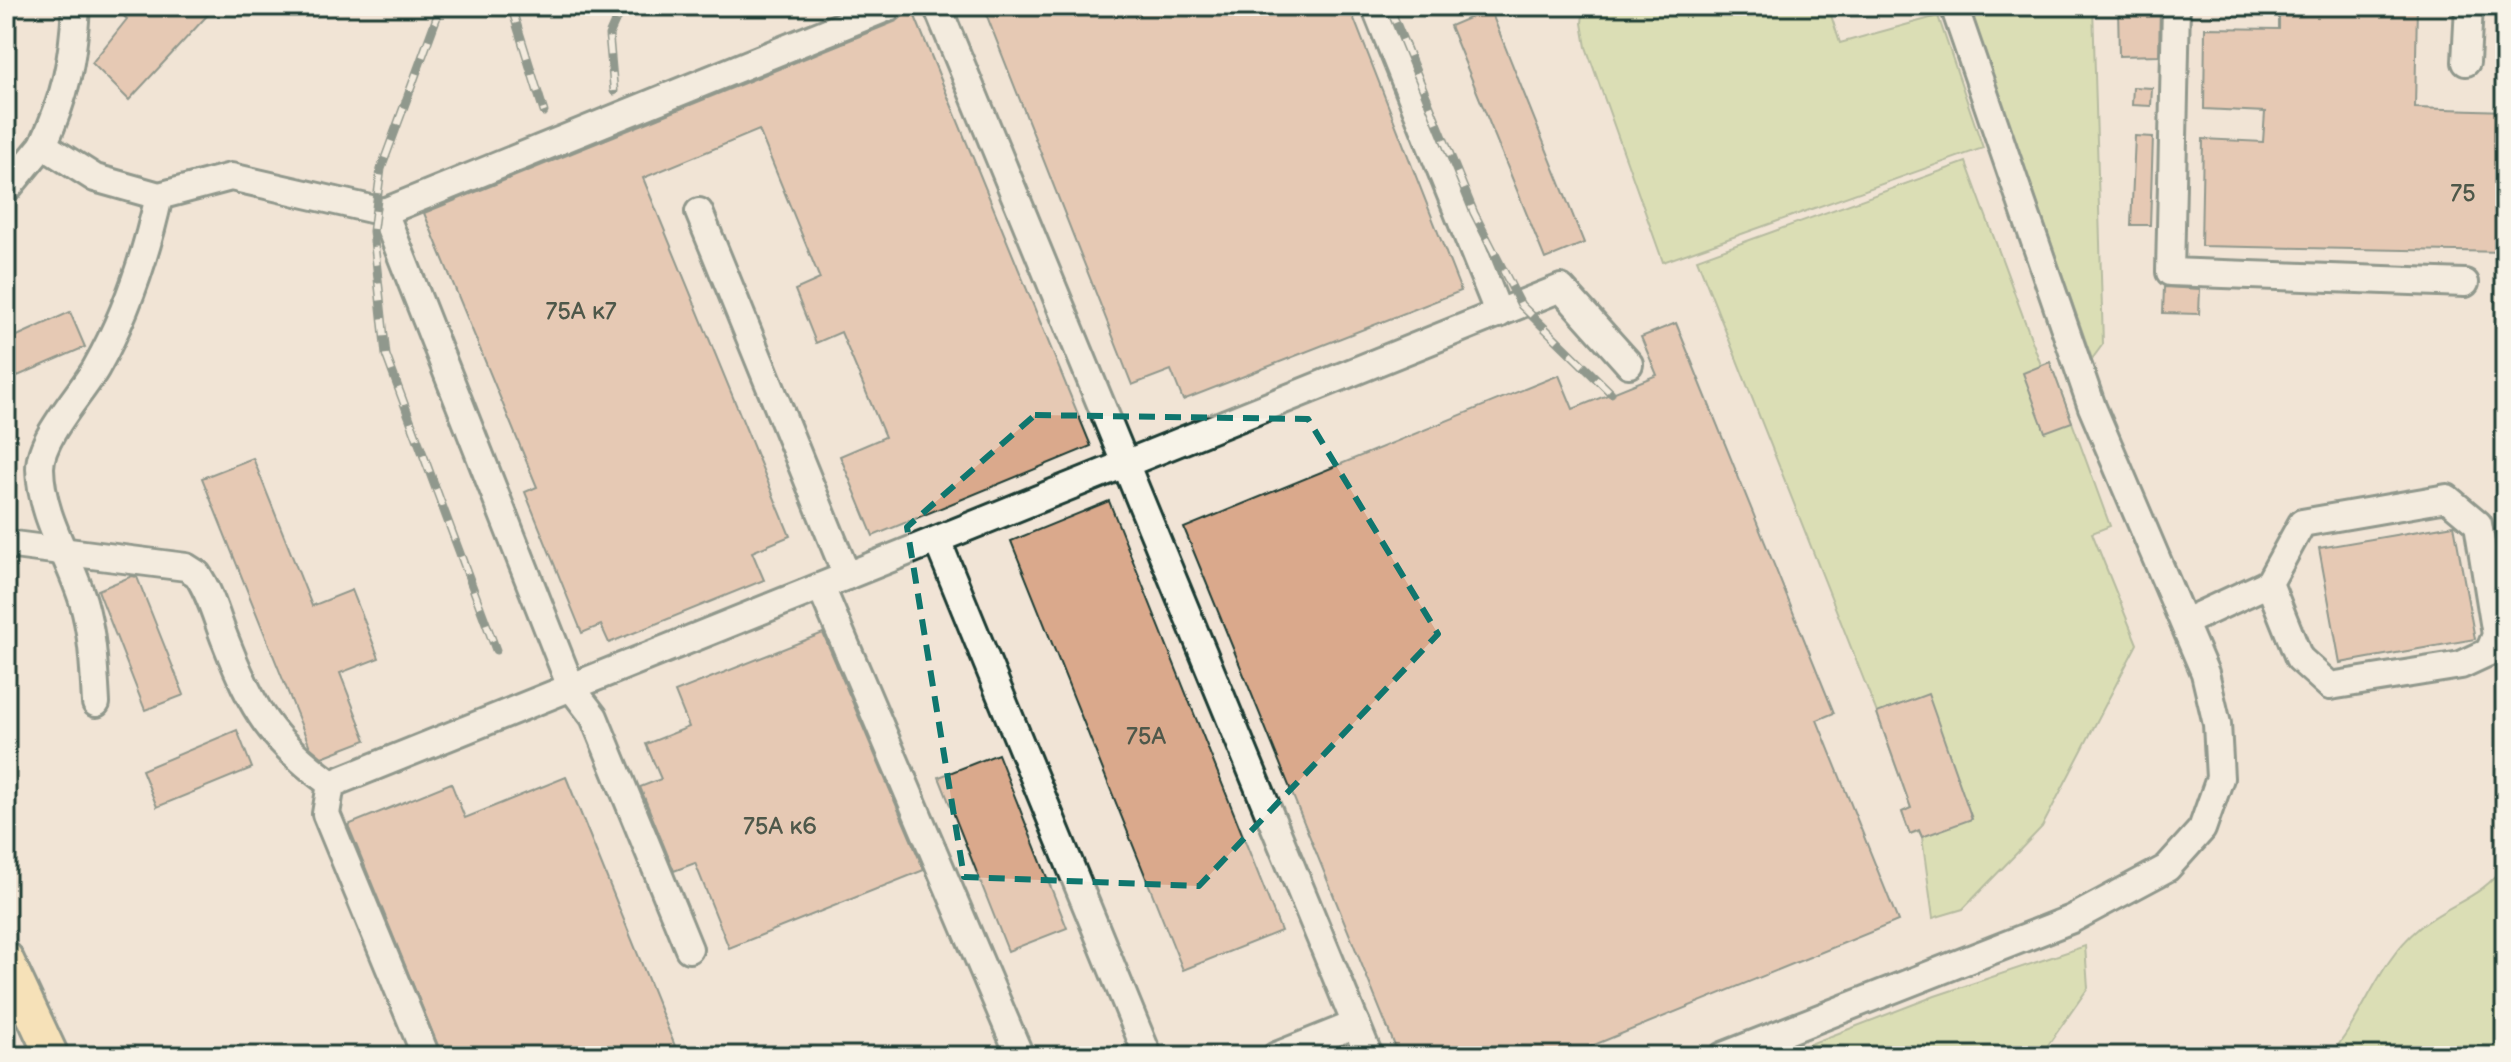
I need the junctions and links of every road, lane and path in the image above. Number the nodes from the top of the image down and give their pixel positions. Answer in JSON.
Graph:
{"nodes":[{"id":1,"x":76,"y":6,"type":"edge"},
{"id":2,"x":891,"y":6,"type":"edge"},
{"id":3,"x":937,"y":6,"type":"edge"},
{"id":4,"x":1375,"y":6,"type":"edge"},
{"id":5,"x":1954,"y":6,"type":"edge"},
{"id":6,"x":2176,"y":6,"type":"edge"},
{"id":7,"x":2469,"y":6,"type":"edge"},
{"id":8,"x":2466,"y":62,"type":"dead end"},
{"id":9,"x":43,"y":145,"type":"junction"},
{"id":10,"x":6,"y":190,"type":"edge"},
{"id":11,"x":159,"y":196,"type":"junction"},
{"id":12,"x":384,"y":212,"type":"junction"},
{"id":13,"x":699,"y":212,"type":"dead end"},
{"id":14,"x":2465,"y":283,"type":"dead end"},
{"id":15,"x":1499,"y":314,"type":"junction"},
{"id":16,"x":1629,"y":364,"type":"dead end"},
{"id":17,"x":1126,"y":464,"type":"junction"},
{"id":18,"x":937,"y":540,"type":"junction"},
{"id":19,"x":6,"y":544,"type":"edge"},
{"id":20,"x":61,"y":553,"type":"junction"},
{"id":21,"x":847,"y":576,"type":"junction"},
{"id":22,"x":2269,"y":583,"type":"junction"},
{"id":23,"x":821,"y":587,"type":"junction"},
{"id":24,"x":2185,"y":622,"type":"junction"},
{"id":25,"x":571,"y":687,"type":"junction"},
{"id":26,"x":96,"y":703,"type":"dead end"},
{"id":27,"x":331,"y":784,"type":"junction"},
{"id":28,"x":689,"y":949,"type":"dead end"},
{"id":29,"x":6,"y":958,"type":"edge"},
{"id":30,"x":1356,"y":1024,"type":"junction"},
{"id":31,"x":52,"y":1056,"type":"edge"},
{"id":32,"x":426,"y":1056,"type":"edge"},
{"id":33,"x":1020,"y":1056,"type":"edge"},
{"id":34,"x":1148,"y":1056,"type":"edge"},
{"id":35,"x":1276,"y":1056,"type":"edge"},
{"id":36,"x":1369,"y":1056,"type":"edge"},
{"id":37,"x":1723,"y":1056,"type":"edge"}],
"edges":[{"from":1,"to":9,"type":"street"},
{"from":2,"to":12,"type":"street"},
{"from":3,"to":17,"type":"street"},
{"from":4,"to":15,"type":"street"},
{"from":5,"to":24,"type":"street"},
{"from":6,"to":14,"type":"street"},
{"from":7,"to":8,"type":"street"},
{"from":9,"to":10,"type":"street"},
{"from":9,"to":11,"type":"street"},
{"from":11,"to":12,"type":"street"},
{"from":11,"to":20,"type":"street"},
{"from":12,"to":25,"type":"street"},
{"from":13,"to":21,"type":"street"},
{"from":15,"to":16,"type":"street"},
{"from":15,"to":17,"type":"street"},
{"from":17,"to":18,"type":"street"},
{"from":17,"to":30,"type":"street"},
{"from":18,"to":21,"type":"street"},
{"from":18,"to":34,"type":"street"},
{"from":19,"to":20,"type":"street"},
{"from":20,"to":26,"type":"street"},
{"from":20,"to":27,"type":"street"},
{"from":21,"to":23,"type":"street"},
{"from":22,"to":22,"type":"street"},
{"from":22,"to":24,"type":"street"},
{"from":23,"to":25,"type":"street"},
{"from":23,"to":33,"type":"street"},
{"from":24,"to":37,"type":"street"},
{"from":25,"to":27,"type":"street"},
{"from":25,"to":28,"type":"street"},
{"from":27,"to":32,"type":"street"},
{"from":29,"to":31,"type":"main road"},
{"from":30,"to":35,"type":"street"},
{"from":30,"to":36,"type":"street"}]}
